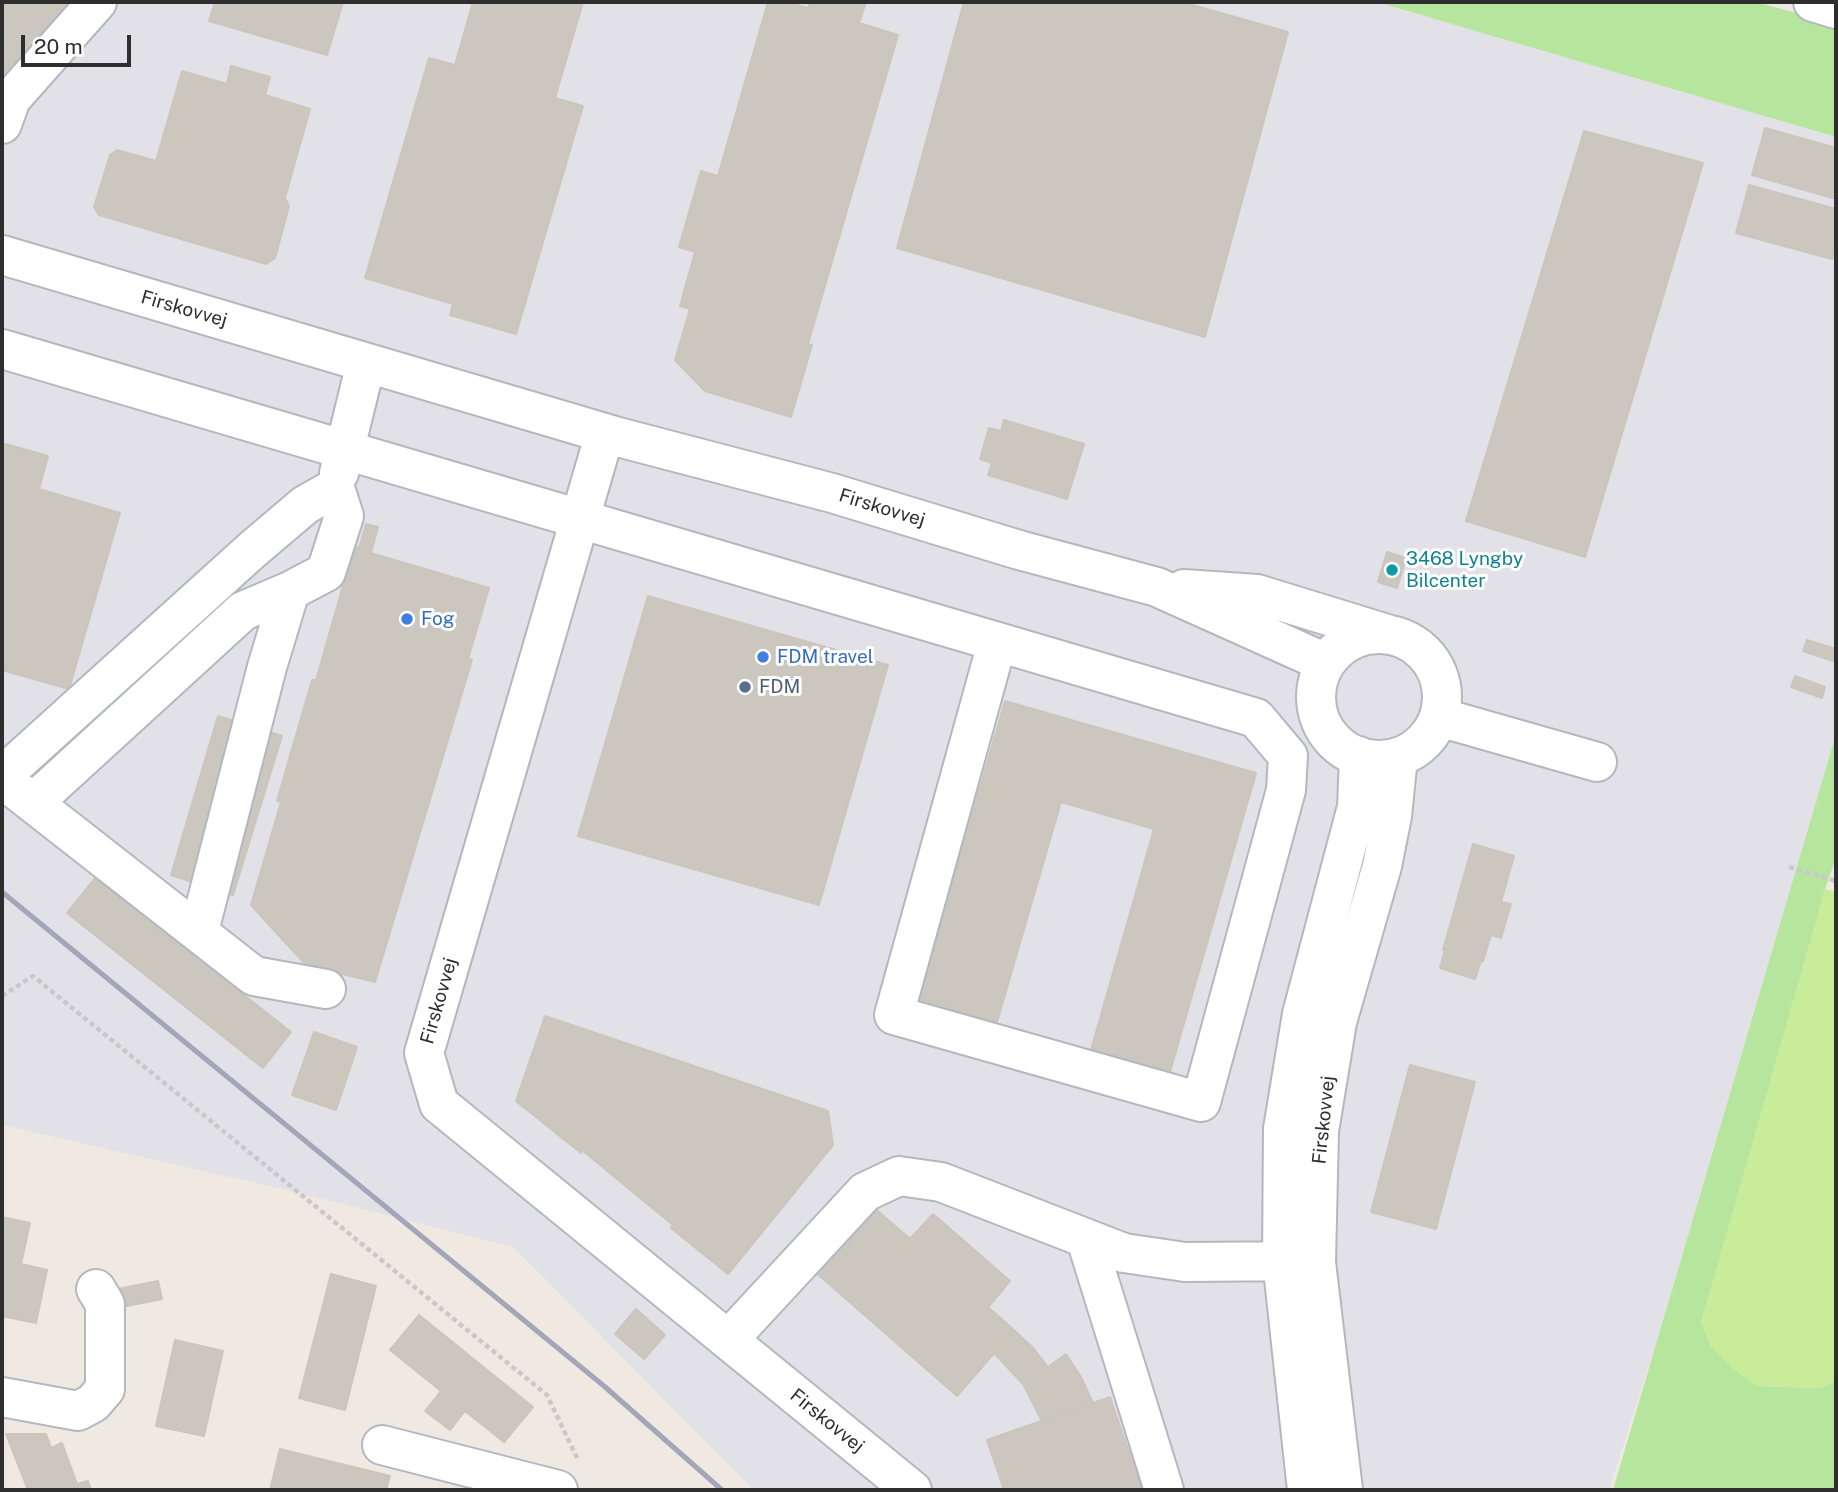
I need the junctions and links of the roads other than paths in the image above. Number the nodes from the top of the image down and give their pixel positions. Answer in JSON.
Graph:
{"nodes":[{"id":1,"x":97,"y":2,"type":"edge"},
{"id":2,"x":1813,"y":2,"type":"edge"},
{"id":3,"x":1836,"y":9,"type":"edge"},
{"id":4,"x":2,"y":124,"type":"edge"},
{"id":5,"x":2,"y":255,"type":"edge"},
{"id":6,"x":2,"y":349,"type":"edge"},
{"id":7,"x":366,"y":363,"type":"junction"},
{"id":8,"x":605,"y":433,"type":"junction"},
{"id":9,"x":345,"y":450,"type":"junction"},
{"id":10,"x":335,"y":488,"type":"junction"},
{"id":11,"x":580,"y":519,"type":"junction"},
{"id":12,"x":1157,"y":587,"type":"junction"},
{"id":13,"x":290,"y":591,"type":"junction"},
{"id":14,"x":1391,"y":635,"type":"junction"},
{"id":15,"x":997,"y":643,"type":"junction"},
{"id":16,"x":1326,"y":663,"type":"junction"},
{"id":17,"x":1439,"y":717,"type":"junction"},
{"id":18,"x":1359,"y":756,"type":"junction"},
{"id":19,"x":1398,"y":757,"type":"junction"},
{"id":20,"x":1597,"y":762,"type":"dead end"},
{"id":21,"x":2,"y":777,"type":"edge"},
{"id":22,"x":34,"y":802,"type":"junction"},
{"id":23,"x":199,"y":932,"type":"junction"},
{"id":24,"x":326,"y":989,"type":"dead end"},
{"id":25,"x":1086,"y":1239,"type":"junction"},
{"id":26,"x":1299,"y":1261,"type":"junction"},
{"id":27,"x":96,"y":1289,"type":"dead end"},
{"id":28,"x":728,"y":1340,"type":"junction"},
{"id":29,"x":2,"y":1397,"type":"edge"},
{"id":30,"x":382,"y":1445,"type":"dead end"},
{"id":31,"x":438,"y":1475,"type":"edge"},
{"id":32,"x":570,"y":1478,"type":"edge"},
{"id":33,"x":912,"y":1490,"type":"edge"},
{"id":34,"x":1164,"y":1490,"type":"edge"},
{"id":35,"x":1307,"y":1490,"type":"edge"},
{"id":36,"x":1343,"y":1490,"type":"edge"}],
"edges":[{"from":1,"to":4,"type":"street"},
{"from":2,"to":3,"type":"street"},
{"from":5,"to":7,"type":"street","name":"Firskovvej"},
{"from":6,"to":9,"type":"street"},
{"from":7,"to":8,"type":"street","name":"Firskovvej"},
{"from":7,"to":9,"type":"street"},
{"from":8,"to":11,"type":"street","name":"Firskovvej"},
{"from":8,"to":12,"type":"street","name":"Firskovvej"},
{"from":9,"to":10,"type":"street"},
{"from":9,"to":11,"type":"street"},
{"from":10,"to":13,"type":"street"},
{"from":10,"to":21,"type":"street"},
{"from":11,"to":15,"type":"street"},
{"from":11,"to":28,"type":"street","name":"Firskovvej"},
{"from":12,"to":14,"type":"street","name":"Firskovvej"},
{"from":12,"to":16,"type":"street","name":"Firskovvej"},
{"from":13,"to":22,"type":"street"},
{"from":13,"to":23,"type":"street"},
{"from":14,"to":16,"type":"street"},
{"from":14,"to":17,"type":"street"},
{"from":15,"to":15,"type":"street"},
{"from":16,"to":18,"type":"street"},
{"from":17,"to":19,"type":"street"},
{"from":17,"to":20,"type":"street"},
{"from":18,"to":19,"type":"street"},
{"from":18,"to":26,"type":"street","name":"Firskovvej"},
{"from":19,"to":26,"type":"street","name":"Firskovvej"},
{"from":21,"to":22,"type":"street"},
{"from":22,"to":23,"type":"street"},
{"from":23,"to":24,"type":"street"},
{"from":25,"to":26,"type":"street"},
{"from":25,"to":28,"type":"street"},
{"from":25,"to":34,"type":"street"},
{"from":26,"to":35,"type":"street","name":"Firskovvej"},
{"from":26,"to":36,"type":"street","name":"Firskovvej"},
{"from":27,"to":29,"type":"street"},
{"from":28,"to":33,"type":"street","name":"Firskovvej"},
{"from":30,"to":31,"type":"street"},
{"from":31,"to":32,"type":"street"}]}
